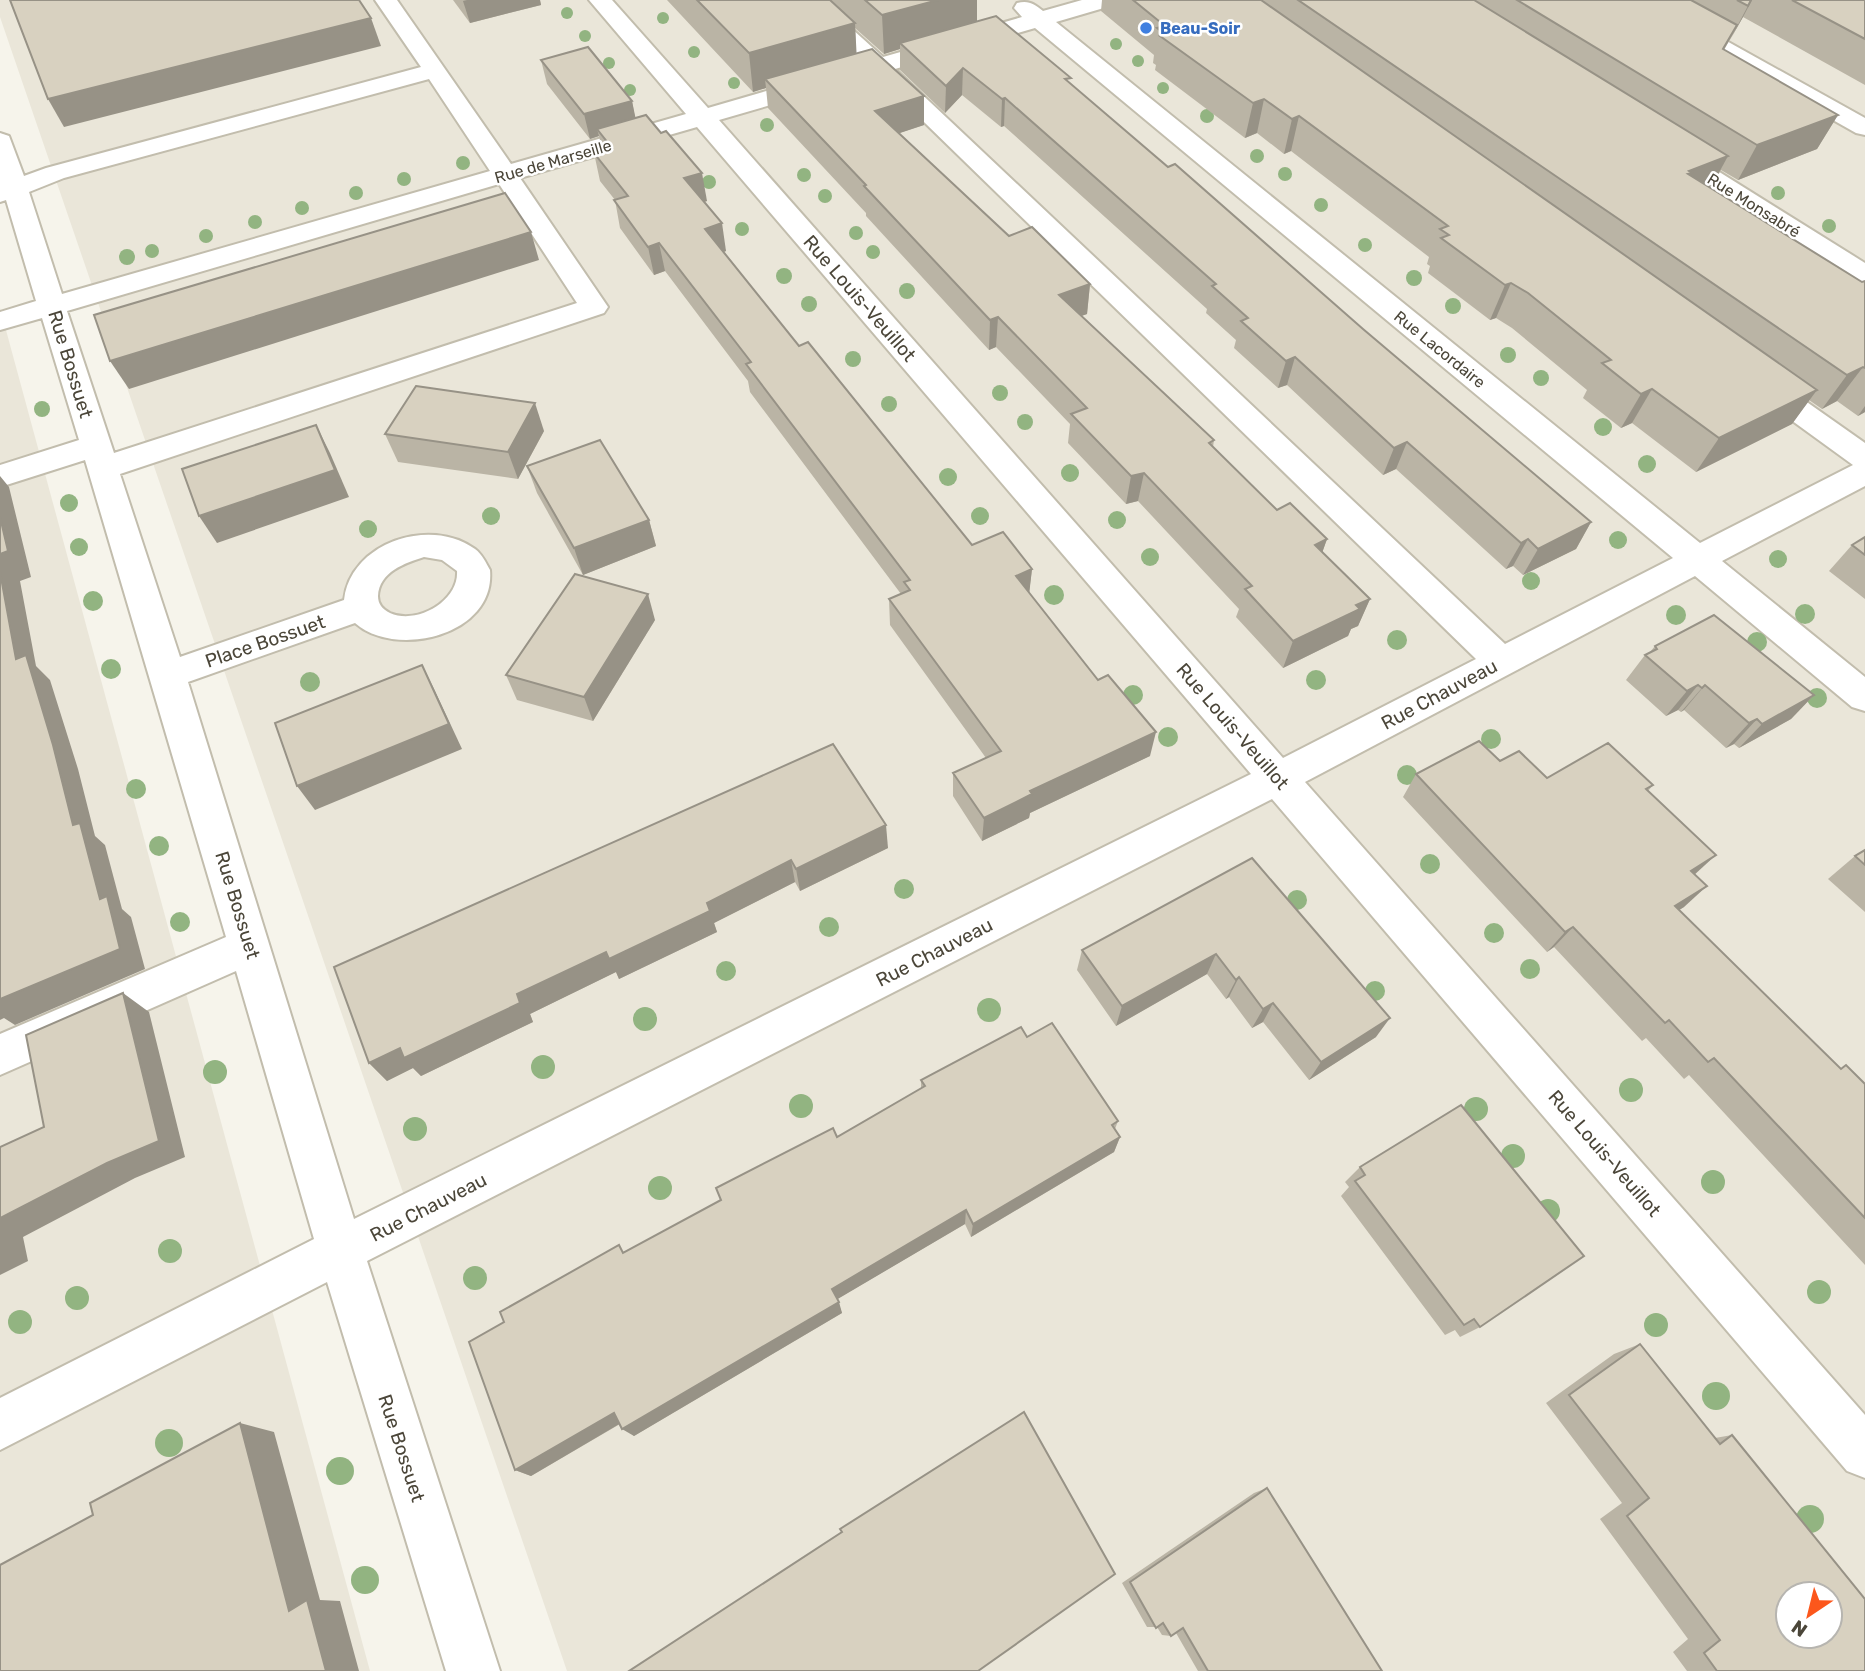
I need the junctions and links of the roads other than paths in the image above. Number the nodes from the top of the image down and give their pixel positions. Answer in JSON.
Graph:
{"nodes":[{"id":1,"x":386,"y":0,"type":"edge"},
{"id":2,"x":600,"y":0,"type":"edge"},
{"id":3,"x":807,"y":0,"type":"edge"},
{"id":4,"x":1015,"y":0,"type":"edge"},
{"id":5,"x":1105,"y":0,"type":"edge"},
{"id":6,"x":1637,"y":0,"type":"edge"},
{"id":7,"x":1039,"y":19,"type":"junction"},
{"id":8,"x":879,"y":67,"type":"junction"},
{"id":9,"x":435,"y":70,"type":"junction"},
{"id":10,"x":702,"y":118,"type":"junction"},
{"id":11,"x":1865,"y":128,"type":"edge"},
{"id":12,"x":0,"y":141,"type":"edge"},
{"id":13,"x":1654,"y":141,"type":"edge"},
{"id":14,"x":504,"y":175,"type":"junction"},
{"id":15,"x":8,"y":192,"type":"edge"},
{"id":16,"x":1865,"y":275,"type":"edge"},
{"id":17,"x":52,"y":306,"type":"junction"},
{"id":18,"x":0,"y":321,"type":"edge"},
{"id":19,"x":1740,"y":368,"type":"edge"},
{"id":20,"x":99,"y":456,"type":"junction"},
{"id":21,"x":1865,"y":458,"type":"edge"},
{"id":22,"x":1865,"y":472,"type":"edge"},
{"id":23,"x":0,"y":476,"type":"edge"},
{"id":24,"x":1696,"y":559,"type":"junction"},
{"id":25,"x":361,"y":607,"type":"dead end"},
{"id":26,"x":1501,"y":661,"type":"junction"},
{"id":27,"x":168,"y":675,"type":"junction"},
{"id":28,"x":1865,"y":697,"type":"edge"},
{"id":29,"x":1279,"y":778,"type":"junction"},
{"id":30,"x":250,"y":946,"type":"junction"},
{"id":31,"x":0,"y":1055,"type":"edge"},
{"id":32,"x":341,"y":1250,"type":"junction"},
{"id":33,"x":0,"y":1425,"type":"edge"},
{"id":34,"x":1865,"y":1453,"type":"edge"},
{"id":35,"x":468,"y":1669,"type":"edge"}],
"edges":[{"from":1,"to":9,"type":"street"},
{"from":2,"to":10,"type":"street","name":"Rue Louis-Veuillot"},
{"from":3,"to":8,"type":"street"},
{"from":4,"to":7,"type":"street","name":"Rue Lacordaire"},
{"from":5,"to":7,"type":"street","name":"Rue de Marseille"},
{"from":6,"to":11,"type":"street"},
{"from":7,"to":8,"type":"street","name":"Rue de Marseille"},
{"from":7,"to":24,"type":"street","name":"Rue Lacordaire"},
{"from":8,"to":10,"type":"street","name":"Rue de Marseille"},
{"from":8,"to":26,"type":"street"},
{"from":9,"to":14,"type":"street"},
{"from":9,"to":15,"type":"street"},
{"from":10,"to":14,"type":"street","name":"Rue de Marseille"},
{"from":10,"to":29,"type":"street","name":"Rue Louis-Veuillot"},
{"from":12,"to":15,"type":"street","name":"Rue Bossuet"},
{"from":13,"to":16,"type":"street","name":"Rue Monsabré"},
{"from":14,"to":17,"type":"street","name":"Rue de Marseille"},
{"from":14,"to":20,"type":"street"},
{"from":15,"to":17,"type":"street","name":"Rue Bossuet"},
{"from":17,"to":18,"type":"street","name":"Rue de Marseille"},
{"from":17,"to":20,"type":"street","name":"Rue Bossuet"},
{"from":19,"to":21,"type":"street"},
{"from":20,"to":23,"type":"street"},
{"from":20,"to":27,"type":"street","name":"Rue Bossuet"},
{"from":22,"to":24,"type":"street","name":"Rue Chauveau"},
{"from":24,"to":26,"type":"street","name":"Rue Chauveau"},
{"from":24,"to":28,"type":"street","name":"Rue Lacordaire"},
{"from":25,"to":27,"type":"street","name":"Place Bossuet"},
{"from":26,"to":29,"type":"street","name":"Rue Chauveau"},
{"from":27,"to":30,"type":"street","name":"Rue Bossuet"},
{"from":29,"to":32,"type":"street","name":"Rue Chauveau"},
{"from":29,"to":34,"type":"street","name":"Rue Louis-Veuillot"},
{"from":30,"to":31,"type":"street"},
{"from":30,"to":32,"type":"street","name":"Rue Bossuet"},
{"from":32,"to":33,"type":"street","name":"Rue Chauveau"},
{"from":32,"to":35,"type":"street","name":"Rue Bossuet"}]}
